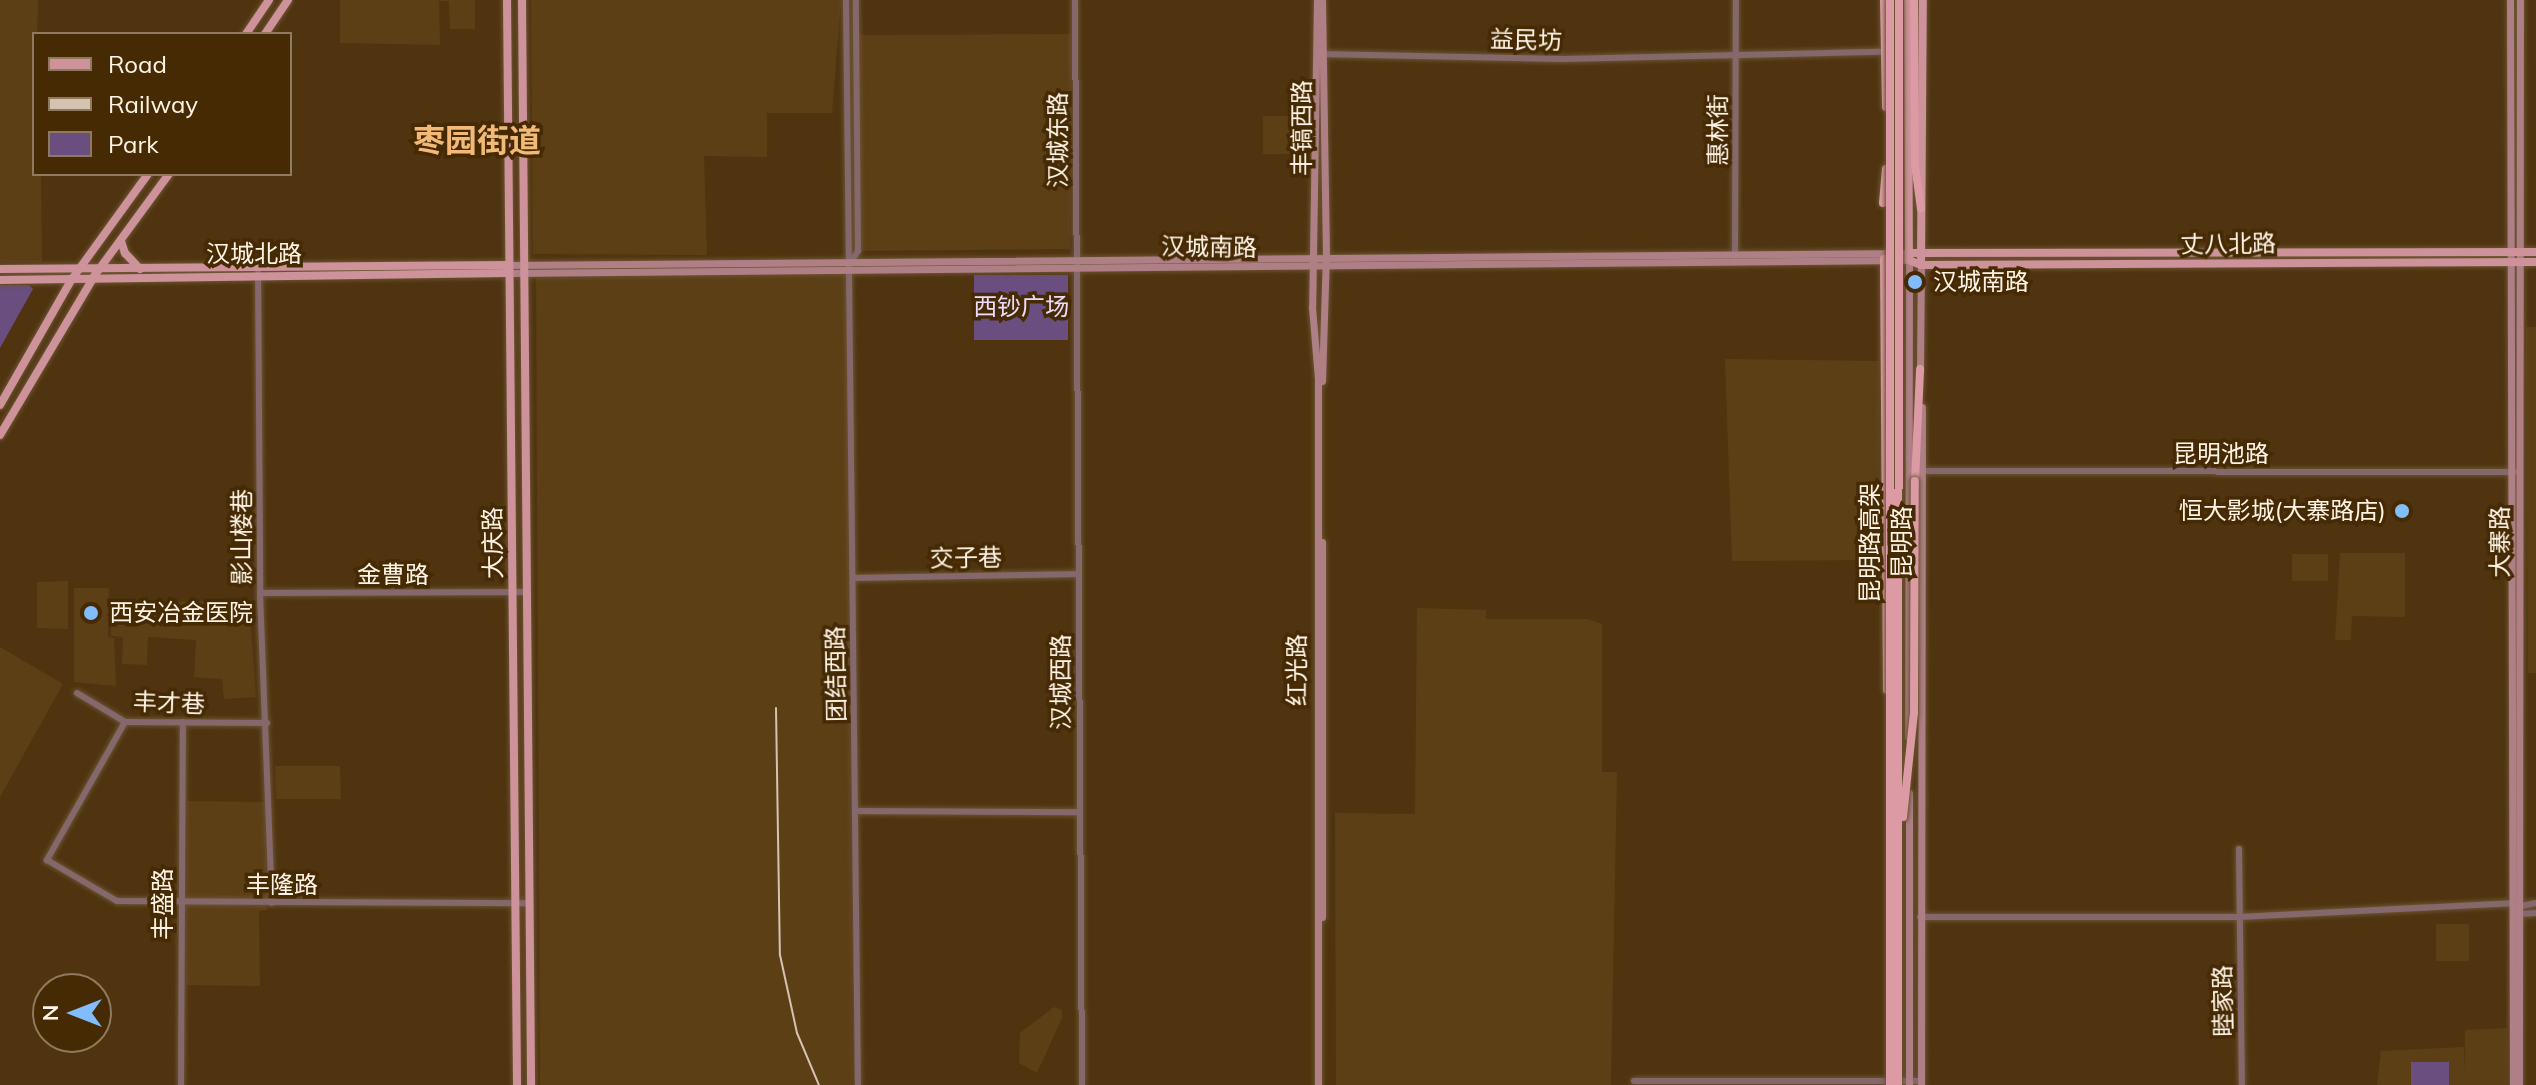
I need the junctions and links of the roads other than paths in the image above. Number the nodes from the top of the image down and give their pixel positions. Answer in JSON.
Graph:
{"nodes":[{"id":1,"x":269,"y":0,"type":"edge"},
{"id":2,"x":288,"y":0,"type":"edge"},
{"id":3,"x":507,"y":0,"type":"edge"},
{"id":4,"x":522,"y":0,"type":"edge"},
{"id":5,"x":846,"y":0,"type":"edge"},
{"id":6,"x":856,"y":0,"type":"edge"},
{"id":7,"x":1075,"y":0,"type":"edge"},
{"id":8,"x":1320,"y":0,"type":"edge"},
{"id":9,"x":1736,"y":0,"type":"edge"},
{"id":10,"x":1887,"y":0,"type":"edge"},
{"id":11,"x":1899,"y":0,"type":"edge"},
{"id":12,"x":1911,"y":0,"type":"edge"},
{"id":13,"x":1923,"y":0,"type":"edge"},
{"id":14,"x":2510,"y":0,"type":"edge"},
{"id":15,"x":2520,"y":0,"type":"edge"},
{"id":16,"x":247,"y":32,"type":"edge"},
{"id":17,"x":266,"y":32,"type":"edge"},
{"id":18,"x":1880,"y":52,"type":"dead end"},
{"id":19,"x":1319,"y":54,"type":"junction"},
{"id":20,"x":1736,"y":55,"type":"junction"},
{"id":21,"x":147,"y":176,"type":"edge"},
{"id":22,"x":168,"y":176,"type":"edge"},
{"id":23,"x":1883,"y":203,"type":"dead end"},
{"id":24,"x":1921,"y":209,"type":"junction"},
{"id":25,"x":121,"y":241,"type":"junction"},
{"id":26,"x":2536,"y":252,"type":"edge"},
{"id":27,"x":2523,"y":253,"type":"junction"},
{"id":28,"x":1315,"y":256,"type":"junction"},
{"id":29,"x":1326,"y":256,"type":"junction"},
{"id":30,"x":1909,"y":256,"type":"junction"},
{"id":31,"x":1735,"y":257,"type":"junction"},
{"id":32,"x":1884,"y":259,"type":"junction"},
{"id":33,"x":2513,"y":259,"type":"junction"},
{"id":34,"x":1921,"y":261,"type":"junction"},
{"id":35,"x":2536,"y":262,"type":"edge"},
{"id":36,"x":1076,"y":264,"type":"junction"},
{"id":37,"x":851,"y":265,"type":"junction"},
{"id":38,"x":1312,"y":267,"type":"junction"},
{"id":39,"x":1326,"y":267,"type":"junction"},
{"id":40,"x":81,"y":268,"type":"junction"},
{"id":41,"x":0,"y":269,"type":"edge"},
{"id":42,"x":141,"y":269,"type":"junction"},
{"id":43,"x":509,"y":269,"type":"junction"},
{"id":44,"x":524,"y":269,"type":"junction"},
{"id":45,"x":258,"y":271,"type":"junction"},
{"id":46,"x":97,"y":273,"type":"junction"},
{"id":47,"x":72,"y":279,"type":"junction"},
{"id":48,"x":1076,"y":279,"type":"joint"},
{"id":49,"x":0,"y":280,"type":"edge"},
{"id":50,"x":1920,"y":369,"type":"junction"},
{"id":51,"x":0,"y":405,"type":"edge"},
{"id":52,"x":0,"y":435,"type":"edge"},
{"id":53,"x":1923,"y":471,"type":"junction"},
{"id":54,"x":2516,"y":472,"type":"junction"},
{"id":55,"x":1078,"y":574,"type":"junction"},
{"id":56,"x":854,"y":578,"type":"junction"},
{"id":57,"x":527,"y":592,"type":"junction"},
{"id":58,"x":260,"y":593,"type":"junction"},
{"id":59,"x":514,"y":593,"type":"junction"},
{"id":60,"x":77,"y":693,"type":"dead end"},
{"id":61,"x":1890,"y":715,"type":"junction"},
{"id":62,"x":125,"y":722,"type":"junction"},
{"id":63,"x":183,"y":722,"type":"junction"},
{"id":64,"x":267,"y":723,"type":"junction"},
{"id":65,"x":856,"y":811,"type":"junction"},
{"id":66,"x":1080,"y":812,"type":"junction"},
{"id":67,"x":1898,"y":845,"type":"junction"},
{"id":68,"x":2239,"y":849,"type":"dead end"},
{"id":69,"x":181,"y":903,"type":"junction"},
{"id":70,"x":272,"y":903,"type":"junction"},
{"id":71,"x":529,"y":903,"type":"junction"},
{"id":72,"x":2536,"y":903,"type":"edge"},
{"id":73,"x":515,"y":904,"type":"junction"},
{"id":74,"x":2516,"y":908,"type":"junction"},
{"id":75,"x":2536,"y":913,"type":"edge"},
{"id":76,"x":1920,"y":917,"type":"junction"},
{"id":77,"x":2239,"y":917,"type":"junction"},
{"id":78,"x":1634,"y":1081,"type":"dead end"},
{"id":79,"x":1909,"y":1083,"type":"edge"},
{"id":80,"x":1921,"y":1083,"type":"edge"},
{"id":81,"x":181,"y":1085,"type":"edge"},
{"id":82,"x":517,"y":1085,"type":"edge"},
{"id":83,"x":531,"y":1085,"type":"edge"},
{"id":84,"x":858,"y":1085,"type":"edge"},
{"id":85,"x":1082,"y":1085,"type":"edge"},
{"id":86,"x":1320,"y":1085,"type":"edge"},
{"id":87,"x":1890,"y":1085,"type":"edge"},
{"id":88,"x":1898,"y":1085,"type":"edge"},
{"id":89,"x":2242,"y":1085,"type":"edge"},
{"id":90,"x":2513,"y":1085,"type":"edge"},
{"id":91,"x":2519,"y":1085,"type":"edge"}],
"edges":[{"from":1,"to":16,"type":"main road"},
{"from":2,"to":17,"type":"main road"},
{"from":3,"to":43,"type":"main road","name":"大庆路"},
{"from":4,"to":44,"type":"main road","name":"大庆路"},
{"from":5,"to":37,"type":"street","name":"团结西路"},
{"from":6,"to":37,"type":"street","name":"团结西路"},
{"from":7,"to":36,"type":"street","name":"汉城东路"},
{"from":8,"to":19,"type":"main road","name":"丰镐西路"},
{"from":9,"to":20,"type":"street","name":"惠林街"},
{"from":10,"to":23,"type":"highway","bridge":true},
{"from":10,"to":61,"type":"highway","name":"昆明路高架","bridge":true},
{"from":11,"to":67,"type":"highway","name":"昆明路高架","bridge":true},
{"from":12,"to":24,"type":"highway"},
{"from":12,"to":30,"type":"main road","name":"昆明路"},
{"from":13,"to":24,"type":"main road","name":"昆明路"},
{"from":14,"to":33,"type":"main road","name":"大寨路"},
{"from":15,"to":27,"type":"main road"},
{"from":18,"to":20,"type":"street","name":"益民坊"},
{"from":19,"to":20,"type":"street","name":"益民坊"},
{"from":19,"to":28,"type":"main road","name":"丰镐西路"},
{"from":19,"to":29,"type":"main road","name":"丰镐西路"},
{"from":20,"to":31,"type":"street","name":"惠林街"},
{"from":21,"to":40,"type":"main road"},
{"from":22,"to":25,"type":"main road"},
{"from":24,"to":34,"type":"main road","name":"昆明路"},
{"from":25,"to":42,"type":"main road"},
{"from":25,"to":46,"type":"main road"},
{"from":26,"to":27,"type":"main road","name":"丈八北路"},
{"from":27,"to":33,"type":"main road","name":"丈八北路"},
{"from":28,"to":29,"type":"main road","name":"汉城南路"},
{"from":28,"to":36,"type":"main road","name":"汉城南路"},
{"from":28,"to":38,"type":"main road","name":"红光路"},
{"from":29,"to":31,"type":"main road","name":"汉城南路"},
{"from":29,"to":39,"type":"main road","name":"红光路"},
{"from":30,"to":31,"type":"main road","name":"汉城南路"},
{"from":30,"to":32,"type":"main road","name":"汉城南路"},
{"from":30,"to":34,"type":"main road","name":"丈八北路"},
{"from":30,"to":79,"type":"main road","name":"昆明路"},
{"from":31,"to":32,"type":"main road","name":"汉城南路"},
{"from":31,"to":39,"type":"main road","name":"汉城南路"},
{"from":32,"to":61,"type":"highway","bridge":true},
{"from":33,"to":34,"type":"main road","name":"丈八北路"},
{"from":33,"to":35,"type":"main road","name":"丈八北路"},
{"from":33,"to":54,"type":"main road","name":"大寨路"},
{"from":34,"to":50,"type":"main road","name":"昆明路"},
{"from":36,"to":37,"type":"main road","name":"汉城南路"},
{"from":36,"to":38,"type":"main road","name":"汉城南路"},
{"from":36,"to":48,"type":"street","name":"汉城东路"},
{"from":37,"to":44,"type":"main road","name":"汉城南路"},
{"from":37,"to":56,"type":"street","name":"团结西路"},
{"from":38,"to":39,"type":"main road","name":"汉城南路"},
{"from":38,"to":86,"type":"main road","name":"红光路"},
{"from":39,"to":86,"type":"main road","name":"红光路"},
{"from":40,"to":41,"type":"main road","name":"汉城北路"},
{"from":40,"to":46,"type":"main road","name":"汉城北路"},
{"from":40,"to":47,"type":"main road"},
{"from":42,"to":45,"type":"main road","name":"汉城北路"},
{"from":42,"to":46,"type":"main road","name":"汉城北路"},
{"from":43,"to":44,"type":"main road","name":"汉城南路"},
{"from":43,"to":45,"type":"main road","name":"汉城北路"},
{"from":43,"to":59,"type":"main road","name":"大庆路"},
{"from":44,"to":57,"type":"main road","name":"大庆路"},
{"from":45,"to":46,"type":"main road","name":"汉城北路"},
{"from":45,"to":58,"type":"street","name":"影山楼巷"},
{"from":46,"to":47,"type":"main road","name":"汉城北路"},
{"from":46,"to":52,"type":"main road"},
{"from":47,"to":49,"type":"main road","name":"汉城北路"},
{"from":47,"to":51,"type":"main road"},
{"from":48,"to":55,"type":"street","name":"汉城西路"},
{"from":50,"to":53,"type":"main road","name":"昆明路"},
{"from":50,"to":67,"type":"highway","bridge":true},
{"from":53,"to":54,"type":"street","name":"昆明池路"},
{"from":53,"to":76,"type":"main road","name":"昆明路"},
{"from":54,"to":74,"type":"main road","name":"大寨路"},
{"from":55,"to":56,"type":"street","name":"交子巷"},
{"from":55,"to":66,"type":"street","name":"汉城西路"},
{"from":56,"to":65,"type":"street","name":"团结西路"},
{"from":57,"to":59,"type":"street","name":"金曹路"},
{"from":57,"to":71,"type":"main road","name":"大庆路"},
{"from":58,"to":59,"type":"street","name":"金曹路"},
{"from":58,"to":64,"type":"street","name":"影山楼巷"},
{"from":59,"to":73,"type":"main road","name":"大庆路"},
{"from":60,"to":62,"type":"street","name":"丰才巷"},
{"from":61,"to":87,"type":"highway","name":"昆明路高架","bridge":true},
{"from":62,"to":63,"type":"street","name":"丰才巷"},
{"from":62,"to":69,"type":"street","name":"丰隆路"},
{"from":63,"to":64,"type":"street","name":"丰才巷"},
{"from":63,"to":69,"type":"street","name":"丰盛路"},
{"from":64,"to":70,"type":"street","name":"影山楼巷"},
{"from":65,"to":66,"type":"street"},
{"from":65,"to":84,"type":"street","name":"团结西路"},
{"from":66,"to":85,"type":"street","name":"汉城西路"},
{"from":67,"to":88,"type":"highway","name":"昆明路高架","bridge":true},
{"from":68,"to":77,"type":"street","name":"睦家路"},
{"from":69,"to":70,"type":"street","name":"丰隆路"},
{"from":69,"to":81,"type":"street","name":"丰盛路"},
{"from":70,"to":73,"type":"street","name":"丰隆路"},
{"from":71,"to":73,"type":"street","name":"丰隆路"},
{"from":71,"to":83,"type":"main road","name":"大庆路"},
{"from":72,"to":74,"type":"street"},
{"from":73,"to":82,"type":"main road","name":"大庆路"},
{"from":74,"to":75,"type":"street"},
{"from":74,"to":77,"type":"street"},
{"from":74,"to":90,"type":"main road","name":"大寨路"},
{"from":74,"to":91,"type":"main road","name":"大寨路"},
{"from":76,"to":77,"type":"street"},
{"from":76,"to":80,"type":"main road","name":"昆明路"},
{"from":77,"to":89,"type":"street","name":"睦家路"},
{"from":78,"to":79,"type":"street"},
{"from":79,"to":80,"type":"street"}]}
